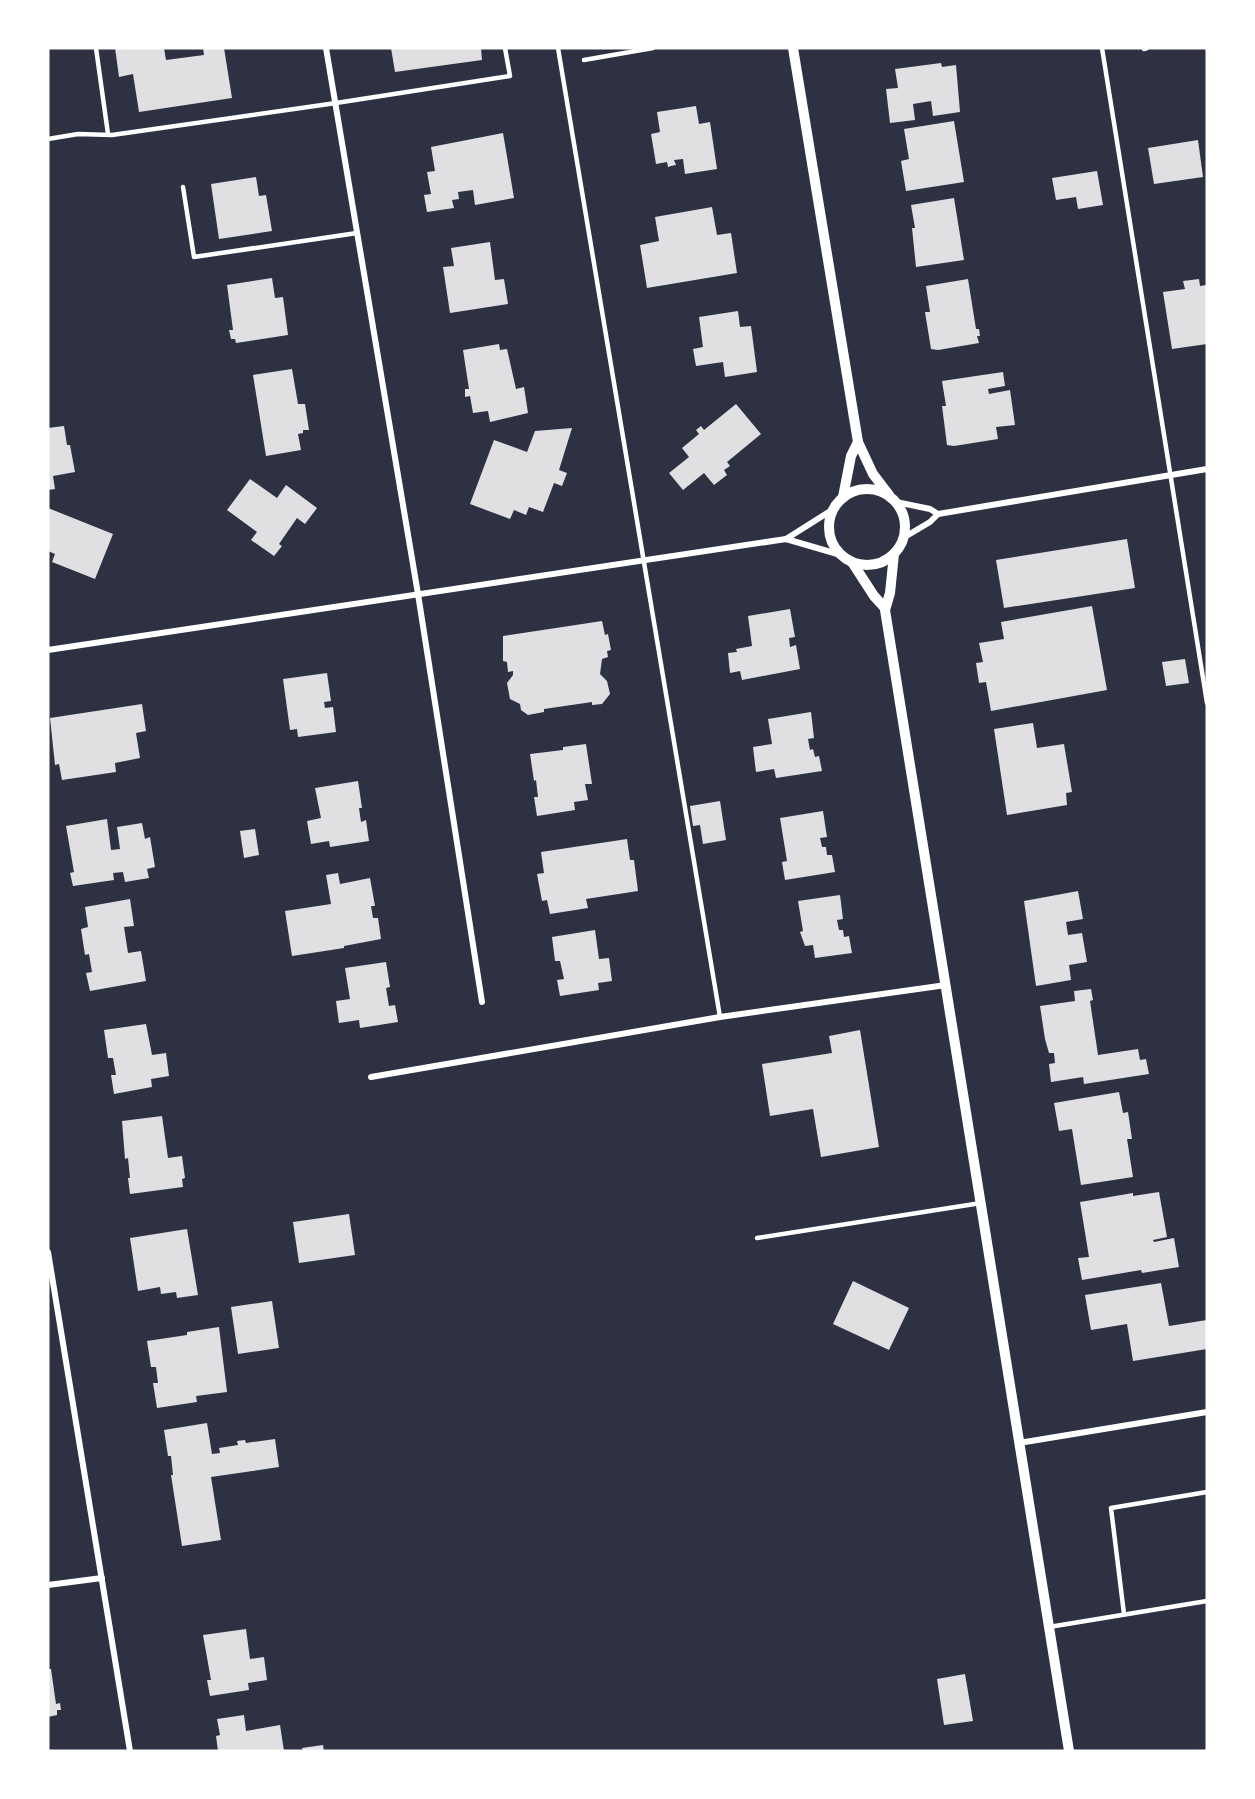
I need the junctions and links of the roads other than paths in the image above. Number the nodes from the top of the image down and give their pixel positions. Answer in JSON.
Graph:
{"nodes":[{"id":1,"x":96,"y":48,"type":"edge"},
{"id":2,"x":326,"y":48,"type":"edge"},
{"id":3,"x":506,"y":48,"type":"edge"},
{"id":4,"x":558,"y":48,"type":"edge"},
{"id":5,"x":652,"y":48,"type":"edge"},
{"id":6,"x":793,"y":48,"type":"edge"},
{"id":7,"x":1102,"y":48,"type":"edge"},
{"id":8,"x":584,"y":60,"type":"dead end"},
{"id":9,"x":336,"y":104,"type":"junction"},
{"id":10,"x":108,"y":135,"type":"junction"},
{"id":11,"x":48,"y":139,"type":"edge"},
{"id":12,"x":183,"y":187,"type":"dead end"},
{"id":13,"x":357,"y":233,"type":"junction"},
{"id":14,"x":858,"y":442,"type":"junction"},
{"id":15,"x":1207,"y":469,"type":"edge"},
{"id":16,"x":1171,"y":474,"type":"junction"},
{"id":17,"x":843,"y":497,"type":"junction"},
{"id":18,"x":892,"y":499,"type":"junction"},
{"id":19,"x":832,"y":510,"type":"junction"},
{"id":20,"x":938,"y":514,"type":"junction"},
{"id":21,"x":903,"y":538,"type":"junction"},
{"id":22,"x":786,"y":539,"type":"junction"},
{"id":23,"x":894,"y":554,"type":"junction"},
{"id":24,"x":841,"y":555,"type":"junction"},
{"id":25,"x":644,"y":559,"type":"junction"},
{"id":26,"x":852,"y":562,"type":"junction"},
{"id":27,"x":418,"y":594,"type":"junction"},
{"id":28,"x":885,"y":608,"type":"junction"},
{"id":29,"x":48,"y":650,"type":"edge"},
{"id":30,"x":1207,"y":703,"type":"edge"},
{"id":31,"x":946,"y":985,"type":"junction"},
{"id":32,"x":482,"y":1002,"type":"dead end"},
{"id":33,"x":720,"y":1017,"type":"junction"},
{"id":34,"x":371,"y":1077,"type":"dead end"},
{"id":35,"x":981,"y":1203,"type":"junction"},
{"id":36,"x":757,"y":1238,"type":"dead end"},
{"id":37,"x":48,"y":1252,"type":"edge"},
{"id":38,"x":1207,"y":1412,"type":"edge"},
{"id":39,"x":1019,"y":1443,"type":"junction"},
{"id":40,"x":1207,"y":1492,"type":"edge"},
{"id":41,"x":102,"y":1578,"type":"junction"},
{"id":42,"x":48,"y":1585,"type":"edge"},
{"id":43,"x":1207,"y":1601,"type":"edge"},
{"id":44,"x":1124,"y":1614,"type":"junction"},
{"id":45,"x":1049,"y":1627,"type":"junction"},
{"id":46,"x":130,"y":1751,"type":"edge"},
{"id":47,"x":1069,"y":1751,"type":"edge"}],
"edges":[{"from":1,"to":10,"type":"lane"},
{"from":2,"to":9,"type":"street"},
{"from":3,"to":9,"type":"lane"},
{"from":4,"to":25,"type":"lane"},
{"from":5,"to":8,"type":"lane"},
{"from":6,"to":14,"type":"street"},
{"from":7,"to":16,"type":"lane"},
{"from":9,"to":10,"type":"lane"},
{"from":9,"to":13,"type":"street"},
{"from":10,"to":11,"type":"lane"},
{"from":12,"to":13,"type":"lane"},
{"from":13,"to":27,"type":"street"},
{"from":14,"to":17,"type":"street"},
{"from":14,"to":18,"type":"street"},
{"from":15,"to":16,"type":"street"},
{"from":16,"to":20,"type":"street"},
{"from":16,"to":30,"type":"lane"},
{"from":17,"to":18,"type":"street"},
{"from":17,"to":19,"type":"street"},
{"from":18,"to":20,"type":"street"},
{"from":18,"to":21,"type":"street"},
{"from":19,"to":22,"type":"street"},
{"from":19,"to":24,"type":"street"},
{"from":20,"to":21,"type":"street"},
{"from":21,"to":23,"type":"street"},
{"from":22,"to":24,"type":"street"},
{"from":22,"to":25,"type":"street"},
{"from":23,"to":26,"type":"street"},
{"from":23,"to":28,"type":"street"},
{"from":24,"to":26,"type":"street"},
{"from":25,"to":27,"type":"street"},
{"from":25,"to":33,"type":"lane"},
{"from":26,"to":28,"type":"street"},
{"from":27,"to":29,"type":"street"},
{"from":27,"to":32,"type":"street"},
{"from":28,"to":31,"type":"street"},
{"from":31,"to":33,"type":"street"},
{"from":31,"to":35,"type":"street"},
{"from":33,"to":34,"type":"street"},
{"from":35,"to":36,"type":"lane"},
{"from":35,"to":39,"type":"street"},
{"from":37,"to":41,"type":"street"},
{"from":38,"to":39,"type":"street"},
{"from":39,"to":45,"type":"street"},
{"from":40,"to":44,"type":"lane"},
{"from":41,"to":42,"type":"street"},
{"from":41,"to":46,"type":"street"},
{"from":43,"to":44,"type":"lane"},
{"from":44,"to":45,"type":"lane"},
{"from":45,"to":47,"type":"street"}]}
